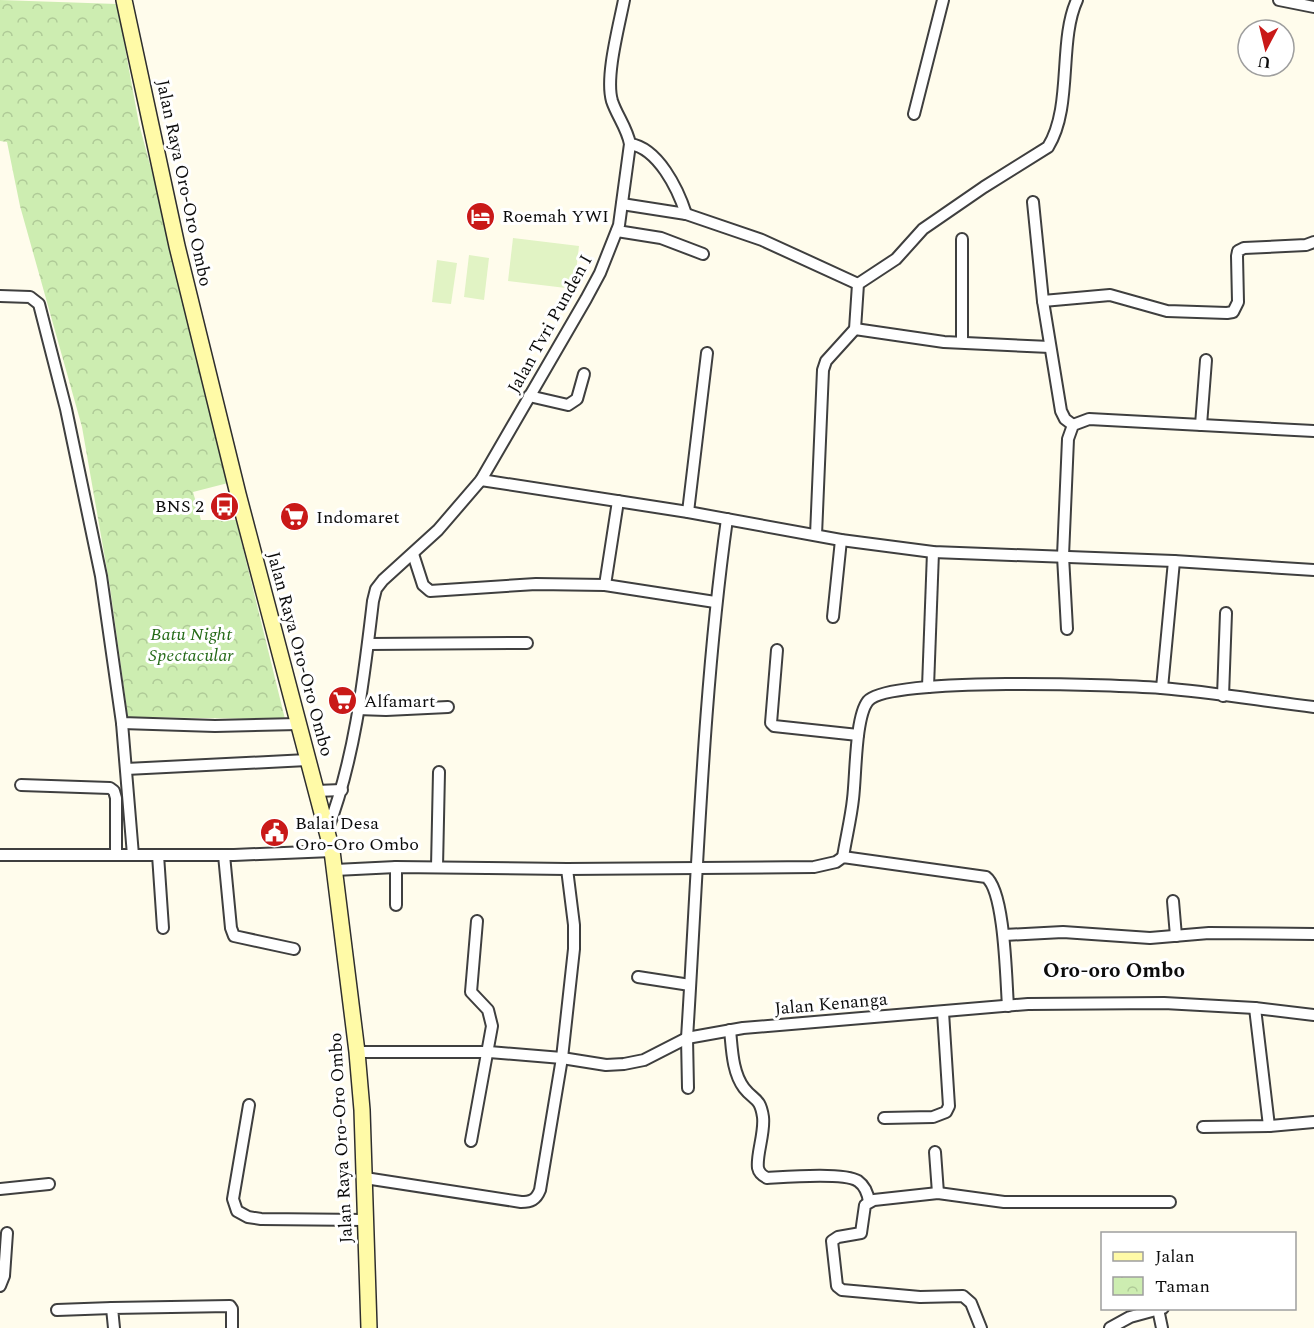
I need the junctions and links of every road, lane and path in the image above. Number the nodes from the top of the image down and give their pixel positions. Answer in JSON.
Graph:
{"nodes":[{"id":1,"x":124,"y":0,"type":"edge"},
{"id":2,"x":624,"y":0,"type":"edge"},
{"id":3,"x":943,"y":0,"type":"edge"},
{"id":4,"x":1077,"y":0,"type":"edge"},
{"id":5,"x":1279,"y":0,"type":"edge"},
{"id":6,"x":1314,"y":7,"type":"edge"},
{"id":7,"x":914,"y":114,"type":"dead end"},
{"id":8,"x":630,"y":144,"type":"junction"},
{"id":9,"x":1033,"y":202,"type":"dead end"},
{"id":10,"x":622,"y":204,"type":"junction"},
{"id":11,"x":686,"y":214,"type":"junction"},
{"id":12,"x":617,"y":231,"type":"junction"},
{"id":13,"x":962,"y":239,"type":"dead end"},
{"id":14,"x":1314,"y":242,"type":"edge"},
{"id":15,"x":703,"y":254,"type":"dead end"},
{"id":16,"x":858,"y":285,"type":"junction"},
{"id":17,"x":0,"y":296,"type":"edge"},
{"id":18,"x":1043,"y":301,"type":"junction"},
{"id":19,"x":855,"y":329,"type":"junction"},
{"id":20,"x":962,"y":342,"type":"junction"},
{"id":21,"x":1050,"y":347,"type":"junction"},
{"id":22,"x":707,"y":353,"type":"dead end"},
{"id":23,"x":1206,"y":360,"type":"dead end"},
{"id":24,"x":584,"y":374,"type":"dead end"},
{"id":25,"x":529,"y":396,"type":"junction"},
{"id":26,"x":1073,"y":425,"type":"junction"},
{"id":27,"x":1201,"y":425,"type":"junction"},
{"id":28,"x":1314,"y":431,"type":"edge"},
{"id":29,"x":481,"y":480,"type":"junction"},
{"id":30,"x":618,"y":501,"type":"junction"},
{"id":31,"x":688,"y":512,"type":"junction"},
{"id":32,"x":726,"y":519,"type":"junction"},
{"id":33,"x":816,"y":535,"type":"junction"},
{"id":34,"x":842,"y":540,"type":"junction"},
{"id":35,"x":933,"y":552,"type":"junction"},
{"id":36,"x":413,"y":554,"type":"junction"},
{"id":37,"x":1063,"y":556,"type":"junction"},
{"id":38,"x":1174,"y":561,"type":"junction"},
{"id":39,"x":1314,"y":570,"type":"edge"},
{"id":40,"x":605,"y":585,"type":"junction"},
{"id":41,"x":715,"y":602,"type":"junction"},
{"id":42,"x":1226,"y":613,"type":"dead end"},
{"id":43,"x":833,"y":617,"type":"dead end"},
{"id":44,"x":1067,"y":629,"type":"dead end"},
{"id":45,"x":527,"y":643,"type":"dead end"},
{"id":46,"x":368,"y":644,"type":"junction"},
{"id":47,"x":777,"y":650,"type":"dead end"},
{"id":48,"x":928,"y":687,"type":"junction"},
{"id":49,"x":1162,"y":688,"type":"junction"},
{"id":50,"x":1223,"y":696,"type":"junction"},
{"id":51,"x":448,"y":707,"type":"dead end"},
{"id":52,"x":1314,"y":707,"type":"edge"},
{"id":53,"x":357,"y":709,"type":"junction"},
{"id":54,"x":122,"y":723,"type":"junction"},
{"id":55,"x":298,"y":724,"type":"junction"},
{"id":56,"x":858,"y":735,"type":"junction"},
{"id":57,"x":308,"y":760,"type":"junction"},
{"id":58,"x":126,"y":769,"type":"junction"},
{"id":59,"x":439,"y":772,"type":"dead end"},
{"id":60,"x":21,"y":785,"type":"dead end"},
{"id":61,"x":342,"y":790,"type":"junction"},
{"id":62,"x":316,"y":791,"type":"junction"},
{"id":63,"x":327,"y":831,"type":"junction"},
{"id":64,"x":332,"y":851,"type":"junction"},
{"id":65,"x":0,"y":855,"type":"edge"},
{"id":66,"x":116,"y":855,"type":"junction"},
{"id":67,"x":133,"y":855,"type":"junction"},
{"id":68,"x":158,"y":855,"type":"junction"},
{"id":69,"x":224,"y":855,"type":"junction"},
{"id":70,"x":843,"y":857,"type":"junction"},
{"id":71,"x":396,"y":867,"type":"junction"},
{"id":72,"x":437,"y":867,"type":"junction"},
{"id":73,"x":698,"y":867,"type":"junction"},
{"id":74,"x":567,"y":869,"type":"junction"},
{"id":75,"x":335,"y":870,"type":"junction"},
{"id":76,"x":1173,"y":901,"type":"dead end"},
{"id":77,"x":396,"y":905,"type":"dead end"},
{"id":78,"x":477,"y":921,"type":"dead end"},
{"id":79,"x":163,"y":928,"type":"dead end"},
{"id":80,"x":1314,"y":934,"type":"edge"},
{"id":81,"x":1004,"y":935,"type":"junction"},
{"id":82,"x":1176,"y":936,"type":"junction"},
{"id":83,"x":294,"y":949,"type":"dead end"},
{"id":84,"x":638,"y":977,"type":"dead end"},
{"id":85,"x":690,"y":985,"type":"junction"},
{"id":86,"x":1008,"y":1006,"type":"junction"},
{"id":87,"x":1255,"y":1008,"type":"junction"},
{"id":88,"x":943,"y":1012,"type":"junction"},
{"id":89,"x":1314,"y":1015,"type":"edge"},
{"id":90,"x":730,"y":1030,"type":"junction"},
{"id":91,"x":687,"y":1038,"type":"junction"},
{"id":92,"x":357,"y":1052,"type":"junction"},
{"id":93,"x":489,"y":1052,"type":"junction"},
{"id":94,"x":562,"y":1058,"type":"junction"},
{"id":95,"x":688,"y":1088,"type":"dead end"},
{"id":96,"x":249,"y":1105,"type":"dead end"},
{"id":97,"x":884,"y":1118,"type":"dead end"},
{"id":98,"x":1314,"y":1122,"type":"edge"},
{"id":99,"x":1203,"y":1126,"type":"dead end"},
{"id":100,"x":1269,"y":1126,"type":"junction"},
{"id":101,"x":471,"y":1141,"type":"dead end"},
{"id":102,"x":935,"y":1152,"type":"dead end"},
{"id":103,"x":365,"y":1178,"type":"junction"},
{"id":104,"x":50,"y":1184,"type":"dead end"},
{"id":105,"x":0,"y":1189,"type":"edge"},
{"id":106,"x":938,"y":1193,"type":"junction"},
{"id":107,"x":869,"y":1202,"type":"junction"},
{"id":108,"x":1170,"y":1202,"type":"dead end"},
{"id":109,"x":365,"y":1220,"type":"junction"},
{"id":110,"x":7,"y":1233,"type":"dead end"},
{"id":111,"x":0,"y":1286,"type":"edge"},
{"id":112,"x":112,"y":1308,"type":"junction"},
{"id":113,"x":57,"y":1310,"type":"dead end"},
{"id":114,"x":1157,"y":1310,"type":"edge"},
{"id":115,"x":1161,"y":1310,"type":"edge"},
{"id":116,"x":114,"y":1328,"type":"edge"},
{"id":117,"x":232,"y":1328,"type":"edge"},
{"id":118,"x":369,"y":1328,"type":"edge"},
{"id":119,"x":981,"y":1328,"type":"edge"},
{"id":120,"x":1110,"y":1328,"type":"edge"},
{"id":121,"x":1162,"y":1328,"type":"edge"}],
"edges":[{"from":1,"to":55,"type":"main road","name":"Jalan Raya Oro-Oro Ombo"},
{"from":2,"to":8,"type":"street","name":"Jalan Tvri Punden I"},
{"from":3,"to":7,"type":"street"},
{"from":4,"to":16,"type":"street"},
{"from":5,"to":6,"type":"street"},
{"from":8,"to":10,"type":"street","name":"Jalan Tvri Punden I"},
{"from":8,"to":11,"type":"street"},
{"from":9,"to":18,"type":"street"},
{"from":10,"to":11,"type":"street"},
{"from":10,"to":12,"type":"street","name":"Jalan Tvri Punden I"},
{"from":11,"to":16,"type":"street"},
{"from":12,"to":15,"type":"street"},
{"from":12,"to":25,"type":"street","name":"Jalan Tvri Punden I"},
{"from":13,"to":20,"type":"street"},
{"from":14,"to":18,"type":"street"},
{"from":16,"to":19,"type":"street"},
{"from":17,"to":54,"type":"street"},
{"from":18,"to":21,"type":"street"},
{"from":19,"to":20,"type":"street"},
{"from":19,"to":33,"type":"street"},
{"from":20,"to":21,"type":"street"},
{"from":21,"to":26,"type":"street"},
{"from":22,"to":31,"type":"street"},
{"from":23,"to":27,"type":"street"},
{"from":24,"to":25,"type":"street"},
{"from":25,"to":29,"type":"street","name":"Jalan Tvri Punden I"},
{"from":26,"to":27,"type":"street"},
{"from":26,"to":37,"type":"street"},
{"from":27,"to":28,"type":"street"},
{"from":29,"to":30,"type":"street"},
{"from":29,"to":36,"type":"street","name":"Jalan Tvri Punden I"},
{"from":30,"to":31,"type":"street"},
{"from":30,"to":40,"type":"street"},
{"from":31,"to":32,"type":"street"},
{"from":32,"to":33,"type":"street"},
{"from":32,"to":41,"type":"street"},
{"from":33,"to":34,"type":"street"},
{"from":34,"to":35,"type":"street"},
{"from":34,"to":43,"type":"street"},
{"from":35,"to":37,"type":"street"},
{"from":35,"to":48,"type":"street"},
{"from":36,"to":40,"type":"street"},
{"from":36,"to":46,"type":"street","name":"Jalan Tvri Punden I"},
{"from":37,"to":38,"type":"street"},
{"from":37,"to":44,"type":"street"},
{"from":38,"to":39,"type":"street"},
{"from":38,"to":49,"type":"street"},
{"from":40,"to":41,"type":"street"},
{"from":41,"to":73,"type":"street"},
{"from":42,"to":50,"type":"street"},
{"from":45,"to":46,"type":"street"},
{"from":46,"to":53,"type":"street","name":"Jalan Tvri Punden I"},
{"from":47,"to":56,"type":"street"},
{"from":48,"to":49,"type":"street"},
{"from":48,"to":56,"type":"street"},
{"from":49,"to":50,"type":"street"},
{"from":50,"to":52,"type":"street"},
{"from":51,"to":53,"type":"street"},
{"from":53,"to":61,"type":"street","name":"Jalan Tvri Punden I"},
{"from":54,"to":55,"type":"street"},
{"from":54,"to":58,"type":"street"},
{"from":55,"to":57,"type":"main road","name":"Jalan Raya Oro-Oro Ombo"},
{"from":56,"to":70,"type":"street"},
{"from":57,"to":58,"type":"street"},
{"from":57,"to":62,"type":"main road","name":"Jalan Raya Oro-Oro Ombo"},
{"from":58,"to":67,"type":"street"},
{"from":59,"to":72,"type":"street"},
{"from":60,"to":66,"type":"street"},
{"from":61,"to":62,"type":"street"},
{"from":61,"to":63,"type":"street","name":"Jalan Tvri Punden I"},
{"from":62,"to":63,"type":"main road","name":"Jalan Raya Oro-Oro Ombo"},
{"from":63,"to":64,"type":"main road","name":"Jalan Raya Oro-Oro Ombo"},
{"from":64,"to":69,"type":"street"},
{"from":64,"to":75,"type":"main road","name":"Jalan Raya Oro-Oro Ombo"},
{"from":65,"to":66,"type":"street"},
{"from":66,"to":67,"type":"street"},
{"from":67,"to":68,"type":"street"},
{"from":68,"to":69,"type":"street"},
{"from":68,"to":79,"type":"street"},
{"from":69,"to":83,"type":"street"},
{"from":70,"to":73,"type":"street"},
{"from":70,"to":81,"type":"street"},
{"from":71,"to":72,"type":"street"},
{"from":71,"to":75,"type":"street"},
{"from":71,"to":77,"type":"street"},
{"from":72,"to":74,"type":"street"},
{"from":73,"to":74,"type":"street"},
{"from":73,"to":85,"type":"street"},
{"from":74,"to":94,"type":"street"},
{"from":75,"to":92,"type":"main road","name":"Jalan Raya Oro-Oro Ombo"},
{"from":76,"to":82,"type":"street"},
{"from":78,"to":93,"type":"street"},
{"from":80,"to":82,"type":"street"},
{"from":81,"to":82,"type":"street"},
{"from":81,"to":86,"type":"street"},
{"from":84,"to":85,"type":"street"},
{"from":85,"to":91,"type":"street"},
{"from":86,"to":87,"type":"street","name":"Jalan Kenanga"},
{"from":86,"to":88,"type":"street","name":"Jalan Kenanga"},
{"from":87,"to":89,"type":"street","name":"Jalan Kenanga"},
{"from":87,"to":100,"type":"street"},
{"from":88,"to":90,"type":"street","name":"Jalan Kenanga"},
{"from":88,"to":97,"type":"street"},
{"from":90,"to":91,"type":"street","name":"Jalan Kenanga"},
{"from":90,"to":107,"type":"street"},
{"from":91,"to":94,"type":"street","name":"Jalan Kenanga"},
{"from":91,"to":95,"type":"street"},
{"from":92,"to":93,"type":"street","name":"Jalan Kenanga"},
{"from":92,"to":103,"type":"main road","name":"Jalan Raya Oro-Oro Ombo"},
{"from":93,"to":94,"type":"street","name":"Jalan Kenanga"},
{"from":93,"to":101,"type":"street"},
{"from":94,"to":103,"type":"street"},
{"from":96,"to":109,"type":"street"},
{"from":98,"to":100,"type":"street"},
{"from":99,"to":100,"type":"street"},
{"from":102,"to":106,"type":"street"},
{"from":103,"to":109,"type":"main road","name":"Jalan Raya Oro-Oro Ombo"},
{"from":104,"to":105,"type":"street"},
{"from":106,"to":107,"type":"street"},
{"from":106,"to":108,"type":"street"},
{"from":107,"to":119,"type":"street"},
{"from":109,"to":118,"type":"main road","name":"Jalan Raya Oro-Oro Ombo"},
{"from":110,"to":111,"type":"street"},
{"from":112,"to":113,"type":"street"},
{"from":112,"to":116,"type":"street"},
{"from":112,"to":117,"type":"street"},
{"from":114,"to":120,"type":"street"},
{"from":115,"to":121,"type":"street"}]}
